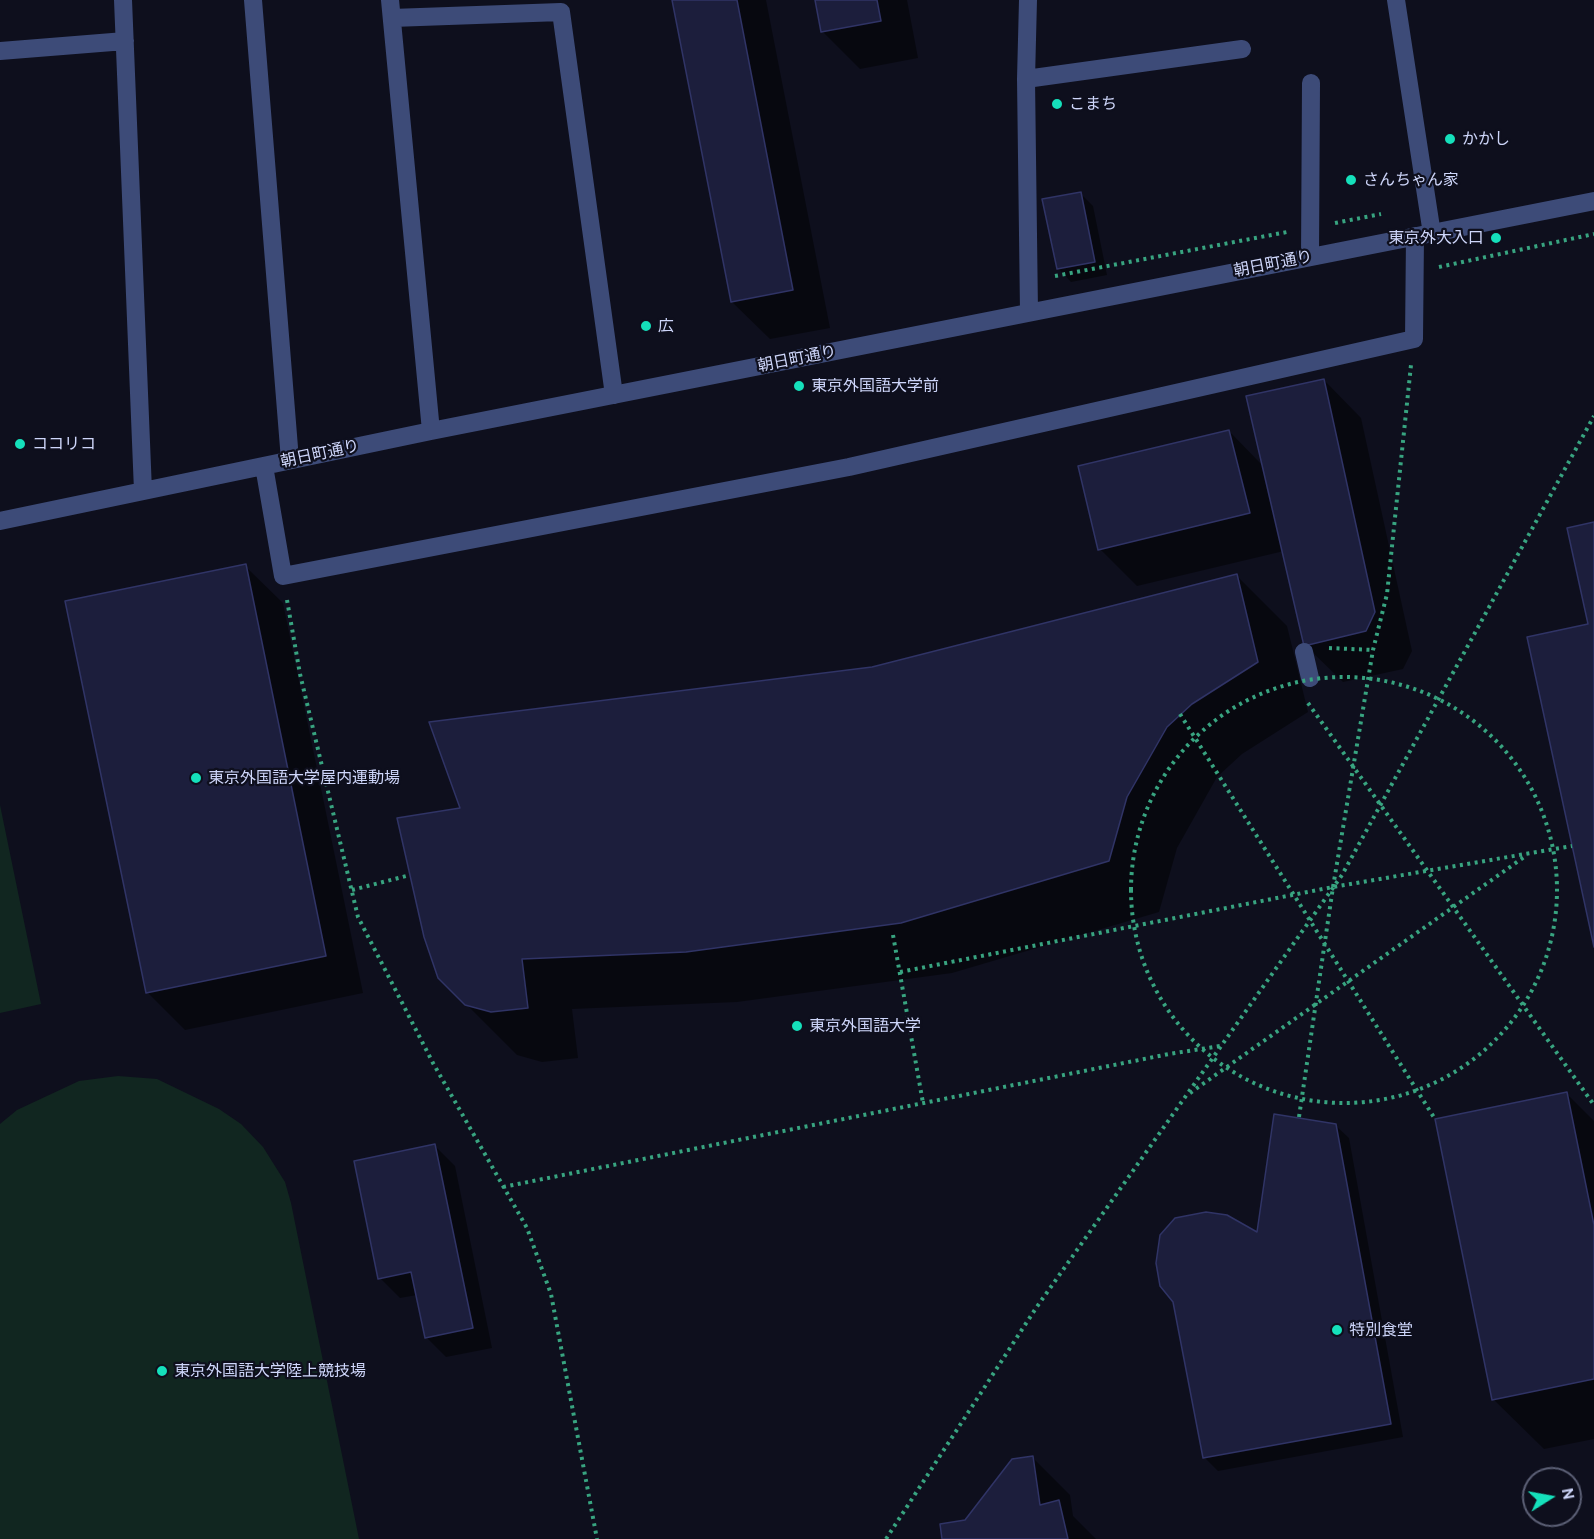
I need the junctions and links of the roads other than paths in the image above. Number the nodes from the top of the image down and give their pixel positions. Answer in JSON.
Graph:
{"nodes":[{"id":1,"x":123,"y":0,"type":"edge"},
{"id":2,"x":253,"y":0,"type":"edge"},
{"id":3,"x":1028,"y":0,"type":"edge"},
{"id":4,"x":1396,"y":0,"type":"edge"},
{"id":5,"x":391,"y":9,"type":"edge"},
{"id":6,"x":125,"y":41,"type":"junction"},
{"id":7,"x":1242,"y":50,"type":"dead end"},
{"id":8,"x":0,"y":51,"type":"edge"},
{"id":9,"x":1026,"y":79,"type":"junction"},
{"id":10,"x":1311,"y":83,"type":"dead end"},
{"id":11,"x":1594,"y":201,"type":"edge"},
{"id":12,"x":1424,"y":235,"type":"junction"},
{"id":13,"x":1310,"y":256,"type":"junction"},
{"id":14,"x":1029,"y":312,"type":"junction"},
{"id":15,"x":614,"y":395,"type":"junction"},
{"id":16,"x":431,"y":431,"type":"junction"},
{"id":17,"x":290,"y":460,"type":"junction"},
{"id":18,"x":264,"y":466,"type":"junction"},
{"id":19,"x":143,"y":491,"type":"junction"},
{"id":20,"x":0,"y":521,"type":"edge"},
{"id":21,"x":1304,"y":652,"type":"road end"},
{"id":22,"x":1300,"y":683,"type":"road end"}],
"edges":[{"from":1,"to":6,"type":"street"},
{"from":2,"to":17,"type":"street"},
{"from":3,"to":9,"type":"street"},
{"from":4,"to":12,"type":"street"},
{"from":5,"to":15,"type":"street"},
{"from":5,"to":16,"type":"street"},
{"from":6,"to":8,"type":"street"},
{"from":6,"to":19,"type":"street"},
{"from":7,"to":9,"type":"street"},
{"from":9,"to":14,"type":"street"},
{"from":10,"to":13,"type":"street"},
{"from":11,"to":12,"type":"street","name":"朝日町通り"},
{"from":12,"to":13,"type":"street","name":"朝日町通り"},
{"from":12,"to":18,"type":"street"},
{"from":13,"to":14,"type":"street","name":"朝日町通り"},
{"from":14,"to":15,"type":"street","name":"朝日町通り"},
{"from":15,"to":16,"type":"street","name":"朝日町通り"},
{"from":16,"to":17,"type":"street","name":"朝日町通り"},
{"from":17,"to":18,"type":"street","name":"朝日町通り"},
{"from":18,"to":19,"type":"street","name":"朝日町通り"},
{"from":19,"to":20,"type":"street","name":"朝日町通り"},
{"from":21,"to":22,"type":"street"}]}
